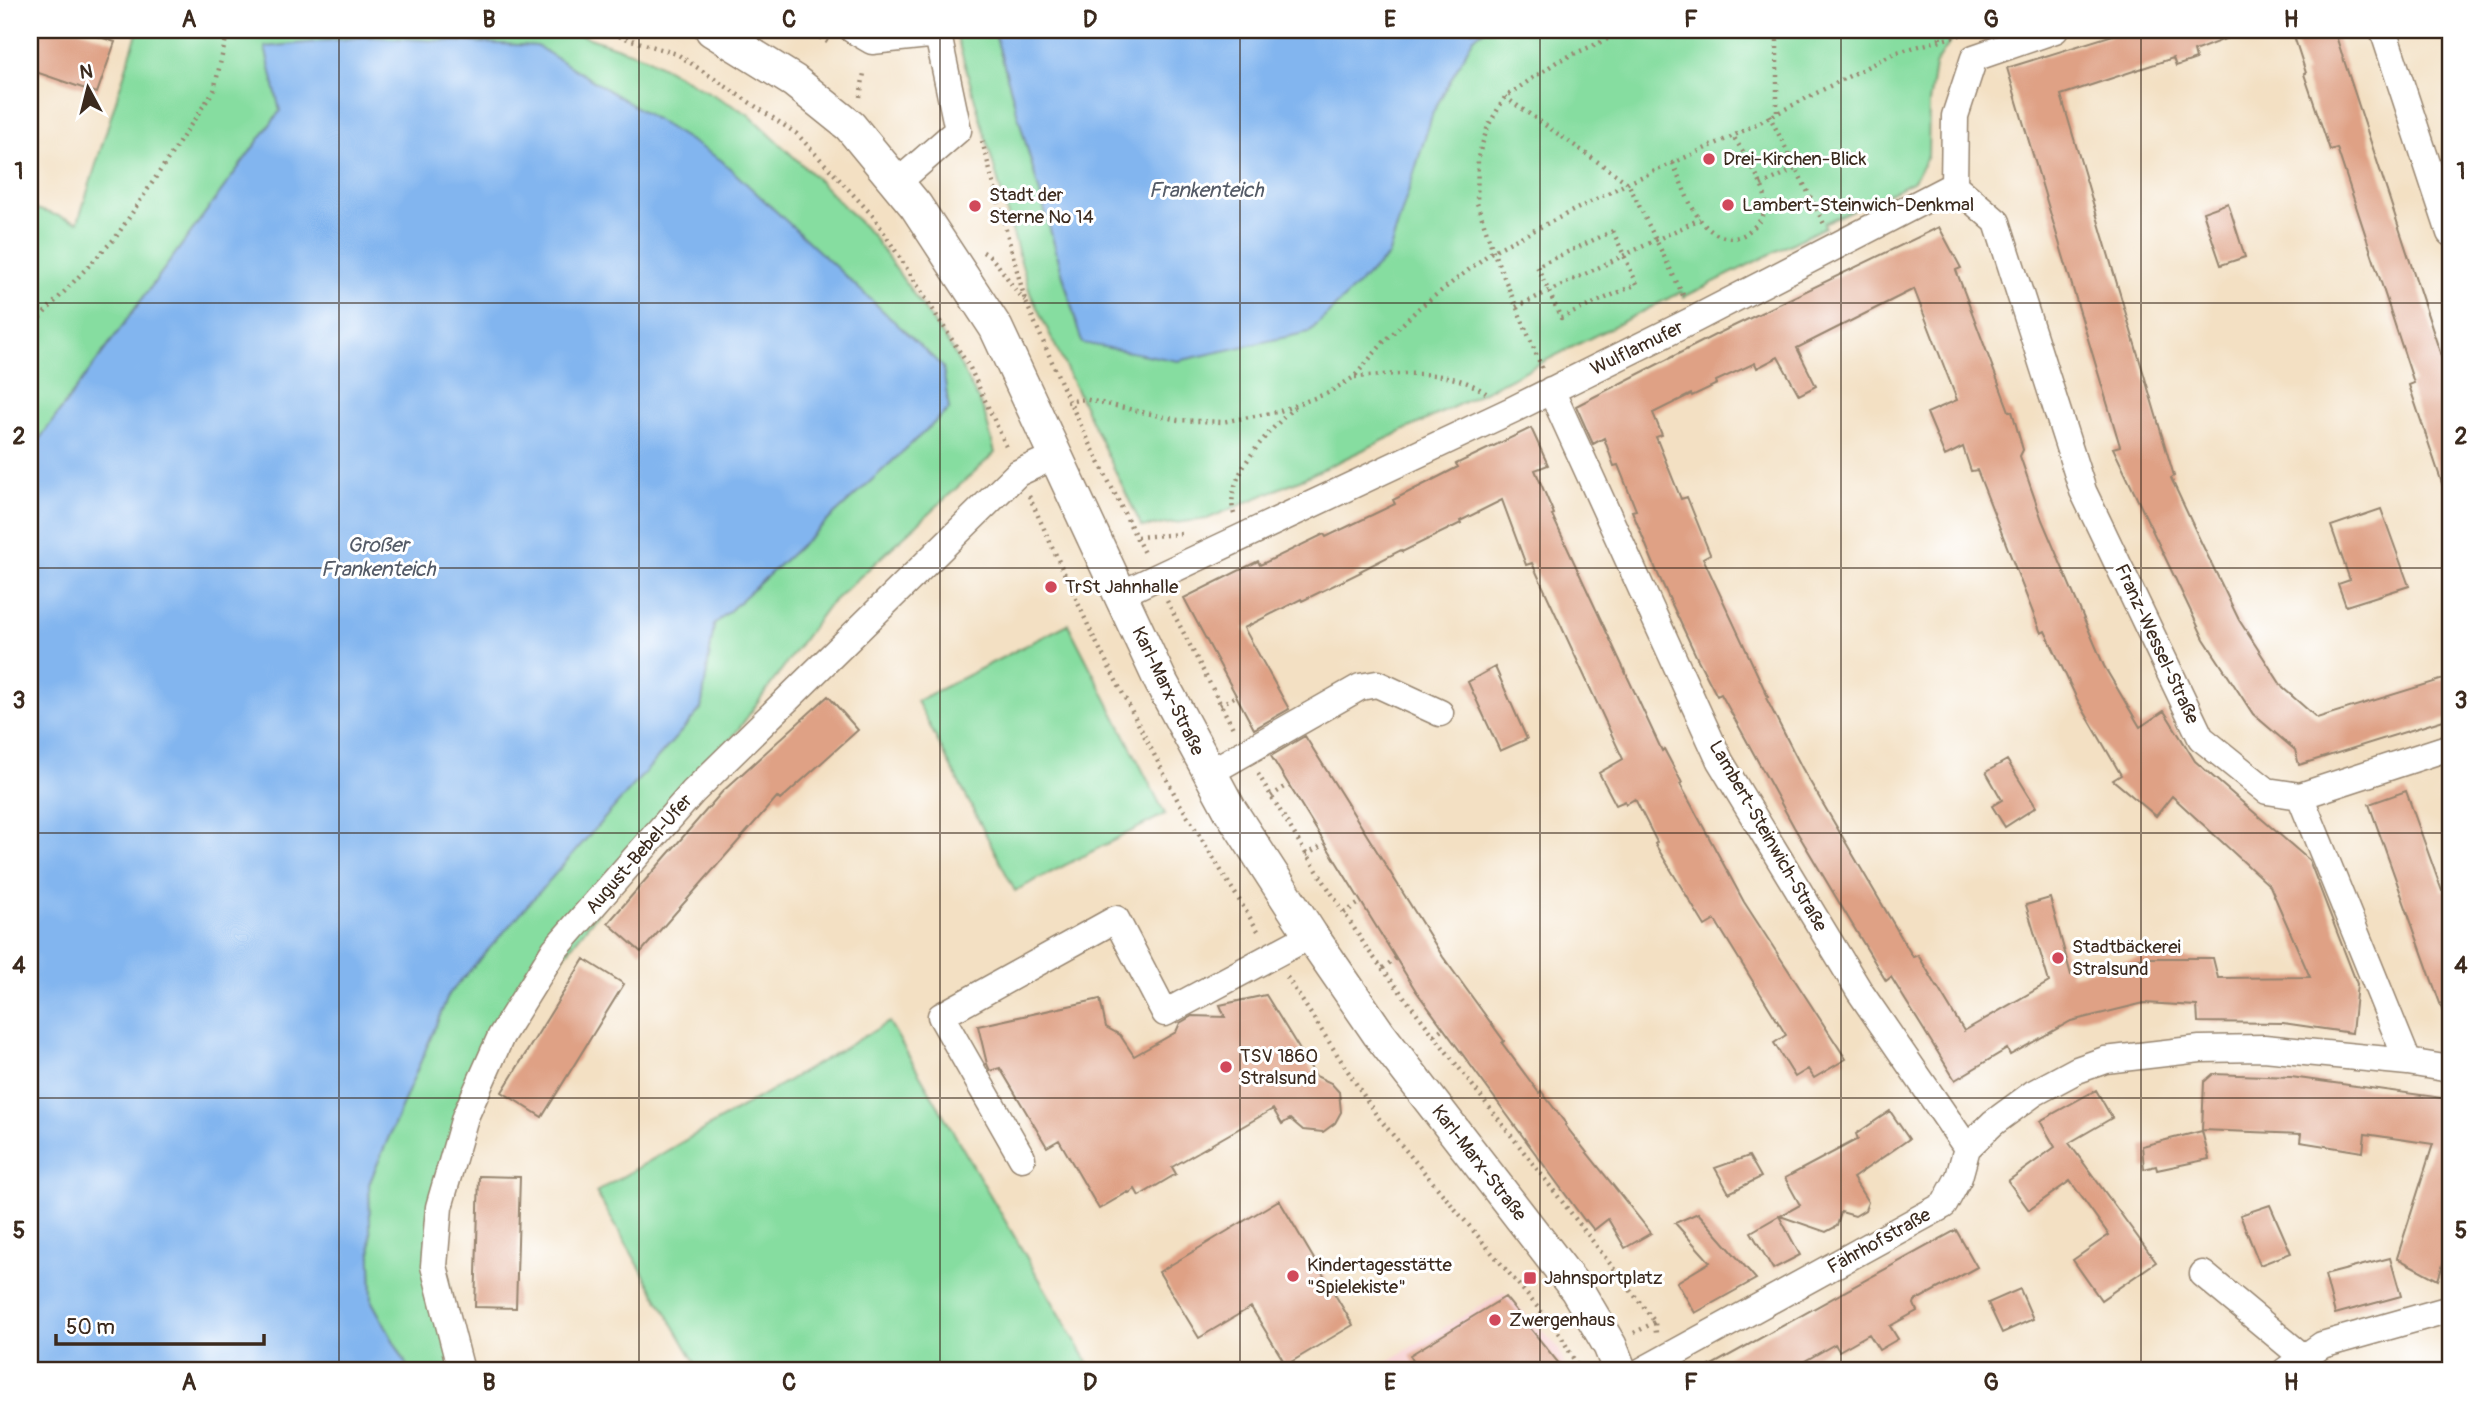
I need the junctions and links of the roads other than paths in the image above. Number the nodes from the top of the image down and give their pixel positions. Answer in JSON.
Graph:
{"nodes":[{"id":1,"x":712,"y":30,"type":"edge"},
{"id":2,"x":853,"y":30,"type":"edge"},
{"id":3,"x":2055,"y":30,"type":"edge"},
{"id":4,"x":2383,"y":30,"type":"edge"},
{"id":5,"x":938,"y":32,"type":"edge"},
{"id":6,"x":898,"y":182,"type":"junction"},
{"id":7,"x":1954,"y":185,"type":"junction"},
{"id":8,"x":2450,"y":233,"type":"edge"},
{"id":9,"x":1551,"y":390,"type":"junction"},
{"id":10,"x":1055,"y":456,"type":"junction"},
{"id":11,"x":1121,"y":593,"type":"junction"},
{"id":12,"x":1440,"y":713,"type":"dead end"},
{"id":13,"x":2450,"y":747,"type":"edge"},
{"id":14,"x":1209,"y":773,"type":"junction"},
{"id":15,"x":2300,"y":796,"type":"junction"},
{"id":16,"x":1311,"y":935,"type":"junction"},
{"id":17,"x":2408,"y":1062,"type":"junction"},
{"id":18,"x":2450,"y":1069,"type":"edge"},
{"id":19,"x":1967,"y":1148,"type":"junction"},
{"id":20,"x":1022,"y":1158,"type":"dead end"},
{"id":21,"x":2203,"y":1274,"type":"dead end"},
{"id":22,"x":2450,"y":1309,"type":"edge"},
{"id":23,"x":2295,"y":1364,"type":"edge"},
{"id":24,"x":461,"y":1371,"type":"edge"},
{"id":25,"x":1620,"y":1371,"type":"edge"},
{"id":26,"x":1642,"y":1371,"type":"edge"}],
"edges":[{"from":1,"to":6,"type":"main road","name":"Karl-Marx-Straße"},
{"from":2,"to":5,"type":"street"},
{"from":3,"to":7,"type":"street"},
{"from":4,"to":8,"type":"street"},
{"from":5,"to":6,"type":"street"},
{"from":6,"to":10,"type":"main road","name":"Karl-Marx-Straße"},
{"from":7,"to":9,"type":"street","name":"Wulflamufer"},
{"from":7,"to":15,"type":"street","name":"Franz-Wessel-Straße"},
{"from":9,"to":11,"type":"street","name":"Wulflamufer"},
{"from":9,"to":19,"type":"street","name":"Lambert-Steinwich-Straße"},
{"from":10,"to":11,"type":"main road","name":"Karl-Marx-Straße"},
{"from":10,"to":24,"type":"street","name":"August-Bebel-Ufer"},
{"from":11,"to":14,"type":"main road","name":"Karl-Marx-Straße"},
{"from":12,"to":14,"type":"street"},
{"from":13,"to":15,"type":"street"},
{"from":14,"to":16,"type":"main road","name":"Karl-Marx-Straße"},
{"from":15,"to":17,"type":"street"},
{"from":16,"to":20,"type":"street"},
{"from":16,"to":25,"type":"main road","name":"Karl-Marx-Straße"},
{"from":17,"to":18,"type":"street","name":"Fährhofstraße"},
{"from":17,"to":19,"type":"street","name":"Fährhofstraße"},
{"from":19,"to":26,"type":"street","name":"Fährhofstraße"},
{"from":21,"to":23,"type":"street"},
{"from":22,"to":23,"type":"street"}]}
